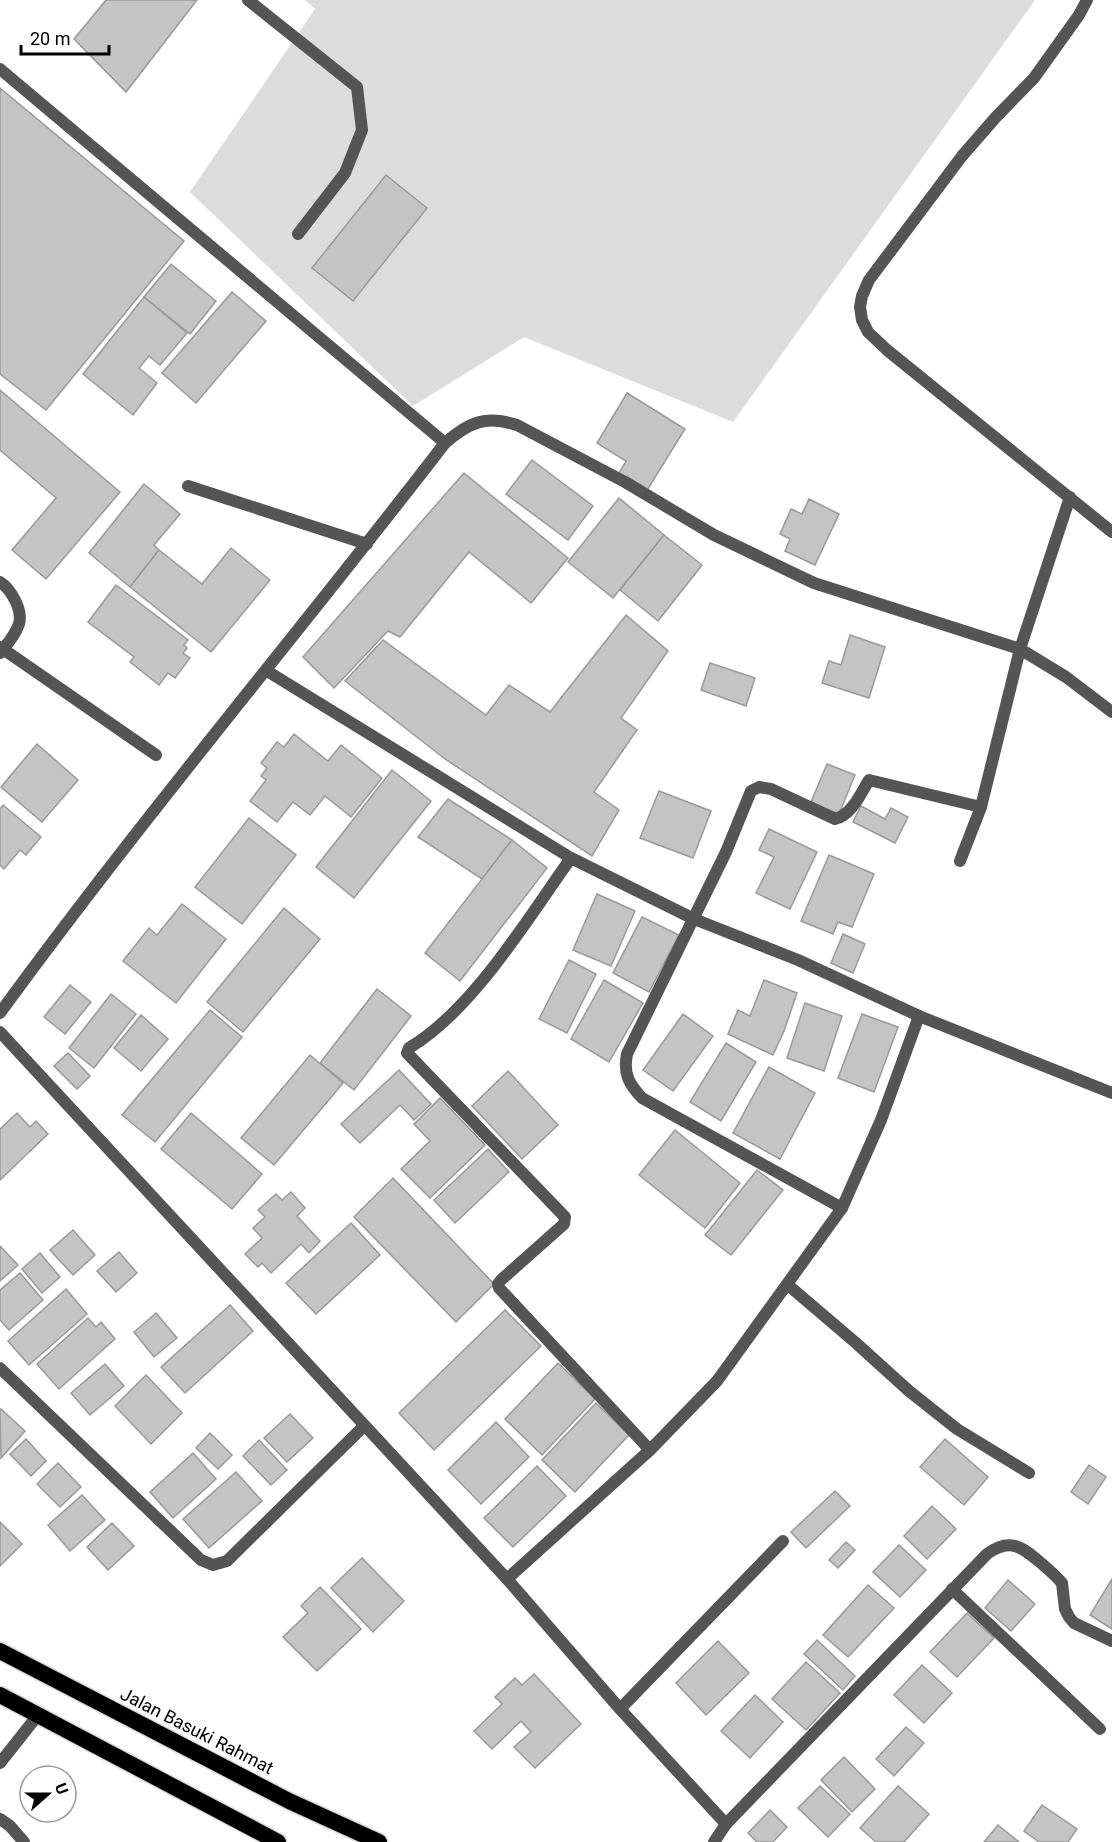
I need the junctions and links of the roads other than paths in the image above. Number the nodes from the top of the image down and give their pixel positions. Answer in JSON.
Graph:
{"nodes":[{"id":1,"x":248,"y":0,"type":"edge"},
{"id":2,"x":1087,"y":0,"type":"edge"},
{"id":3,"x":0,"y":69,"type":"edge"},
{"id":4,"x":298,"y":234,"type":"dead end"},
{"id":5,"x":445,"y":443,"type":"junction"},
{"id":6,"x":188,"y":486,"type":"dead end"},
{"id":7,"x":1070,"y":497,"type":"junction"},
{"id":8,"x":1112,"y":532,"type":"edge"},
{"id":9,"x":368,"y":544,"type":"junction"},
{"id":10,"x":0,"y":582,"type":"edge"},
{"id":11,"x":1020,"y":649,"type":"junction"},
{"id":12,"x":1,"y":650,"type":"edge"},
{"id":13,"x":267,"y":671,"type":"junction"},
{"id":14,"x":1112,"y":712,"type":"edge"},
{"id":15,"x":156,"y":755,"type":"dead end"},
{"id":16,"x":981,"y":807,"type":"junction"},
{"id":17,"x":571,"y":858,"type":"junction"},
{"id":18,"x":960,"y":861,"type":"dead end"},
{"id":19,"x":694,"y":919,"type":"junction"},
{"id":20,"x":0,"y":1013,"type":"edge"},
{"id":21,"x":919,"y":1016,"type":"junction"},
{"id":22,"x":0,"y":1032,"type":"edge"},
{"id":23,"x":1112,"y":1093,"type":"edge"},
{"id":24,"x":842,"y":1208,"type":"junction"},
{"id":25,"x":788,"y":1285,"type":"junction"},
{"id":26,"x":0,"y":1368,"type":"edge"},
{"id":27,"x":364,"y":1426,"type":"junction"},
{"id":28,"x":650,"y":1450,"type":"junction"},
{"id":29,"x":1029,"y":1473,"type":"dead end"},
{"id":30,"x":783,"y":1541,"type":"dead end"},
{"id":31,"x":507,"y":1579,"type":"junction"},
{"id":32,"x":952,"y":1589,"type":"junction"},
{"id":33,"x":1112,"y":1641,"type":"edge"},
{"id":34,"x":0,"y":1651,"type":"edge"},
{"id":35,"x":0,"y":1695,"type":"edge"},
{"id":36,"x":620,"y":1709,"type":"junction"},
{"id":37,"x":38,"y":1715,"type":"junction"},
{"id":38,"x":1101,"y":1729,"type":"dead end"},
{"id":39,"x":0,"y":1763,"type":"edge"},
{"id":40,"x":0,"y":1819,"type":"edge"},
{"id":41,"x":726,"y":1824,"type":"junction"},
{"id":42,"x":24,"y":1842,"type":"edge"},
{"id":43,"x":278,"y":1842,"type":"edge"},
{"id":44,"x":379,"y":1842,"type":"edge"},
{"id":45,"x":714,"y":1842,"type":"edge"}],
"edges":[{"from":1,"to":4,"type":"street"},
{"from":2,"to":7,"type":"street"},
{"from":3,"to":5,"type":"street"},
{"from":5,"to":9,"type":"street"},
{"from":5,"to":11,"type":"street"},
{"from":6,"to":9,"type":"street"},
{"from":7,"to":8,"type":"street"},
{"from":7,"to":11,"type":"street"},
{"from":9,"to":13,"type":"street"},
{"from":10,"to":12,"type":"street"},
{"from":11,"to":14,"type":"street"},
{"from":11,"to":16,"type":"street"},
{"from":12,"to":15,"type":"street"},
{"from":13,"to":17,"type":"street"},
{"from":13,"to":20,"type":"street"},
{"from":16,"to":18,"type":"street"},
{"from":16,"to":19,"type":"street"},
{"from":17,"to":19,"type":"street"},
{"from":17,"to":28,"type":"street"},
{"from":19,"to":21,"type":"street"},
{"from":19,"to":24,"type":"street"},
{"from":21,"to":23,"type":"street"},
{"from":21,"to":24,"type":"street"},
{"from":22,"to":27,"type":"street"},
{"from":24,"to":25,"type":"street"},
{"from":25,"to":28,"type":"street"},
{"from":25,"to":29,"type":"street"},
{"from":26,"to":27,"type":"street"},
{"from":27,"to":31,"type":"street"},
{"from":28,"to":31,"type":"street"},
{"from":30,"to":36,"type":"street"},
{"from":31,"to":36,"type":"street"},
{"from":32,"to":33,"type":"street"},
{"from":32,"to":38,"type":"street"},
{"from":32,"to":41,"type":"street"},
{"from":34,"to":44,"type":"highway","name":"Jalan Basuki Rahmat"},
{"from":35,"to":37,"type":"highway"},
{"from":36,"to":41,"type":"street"},
{"from":37,"to":39,"type":"street"},
{"from":37,"to":43,"type":"highway"},
{"from":40,"to":42,"type":"street"},
{"from":41,"to":45,"type":"street"}]}
